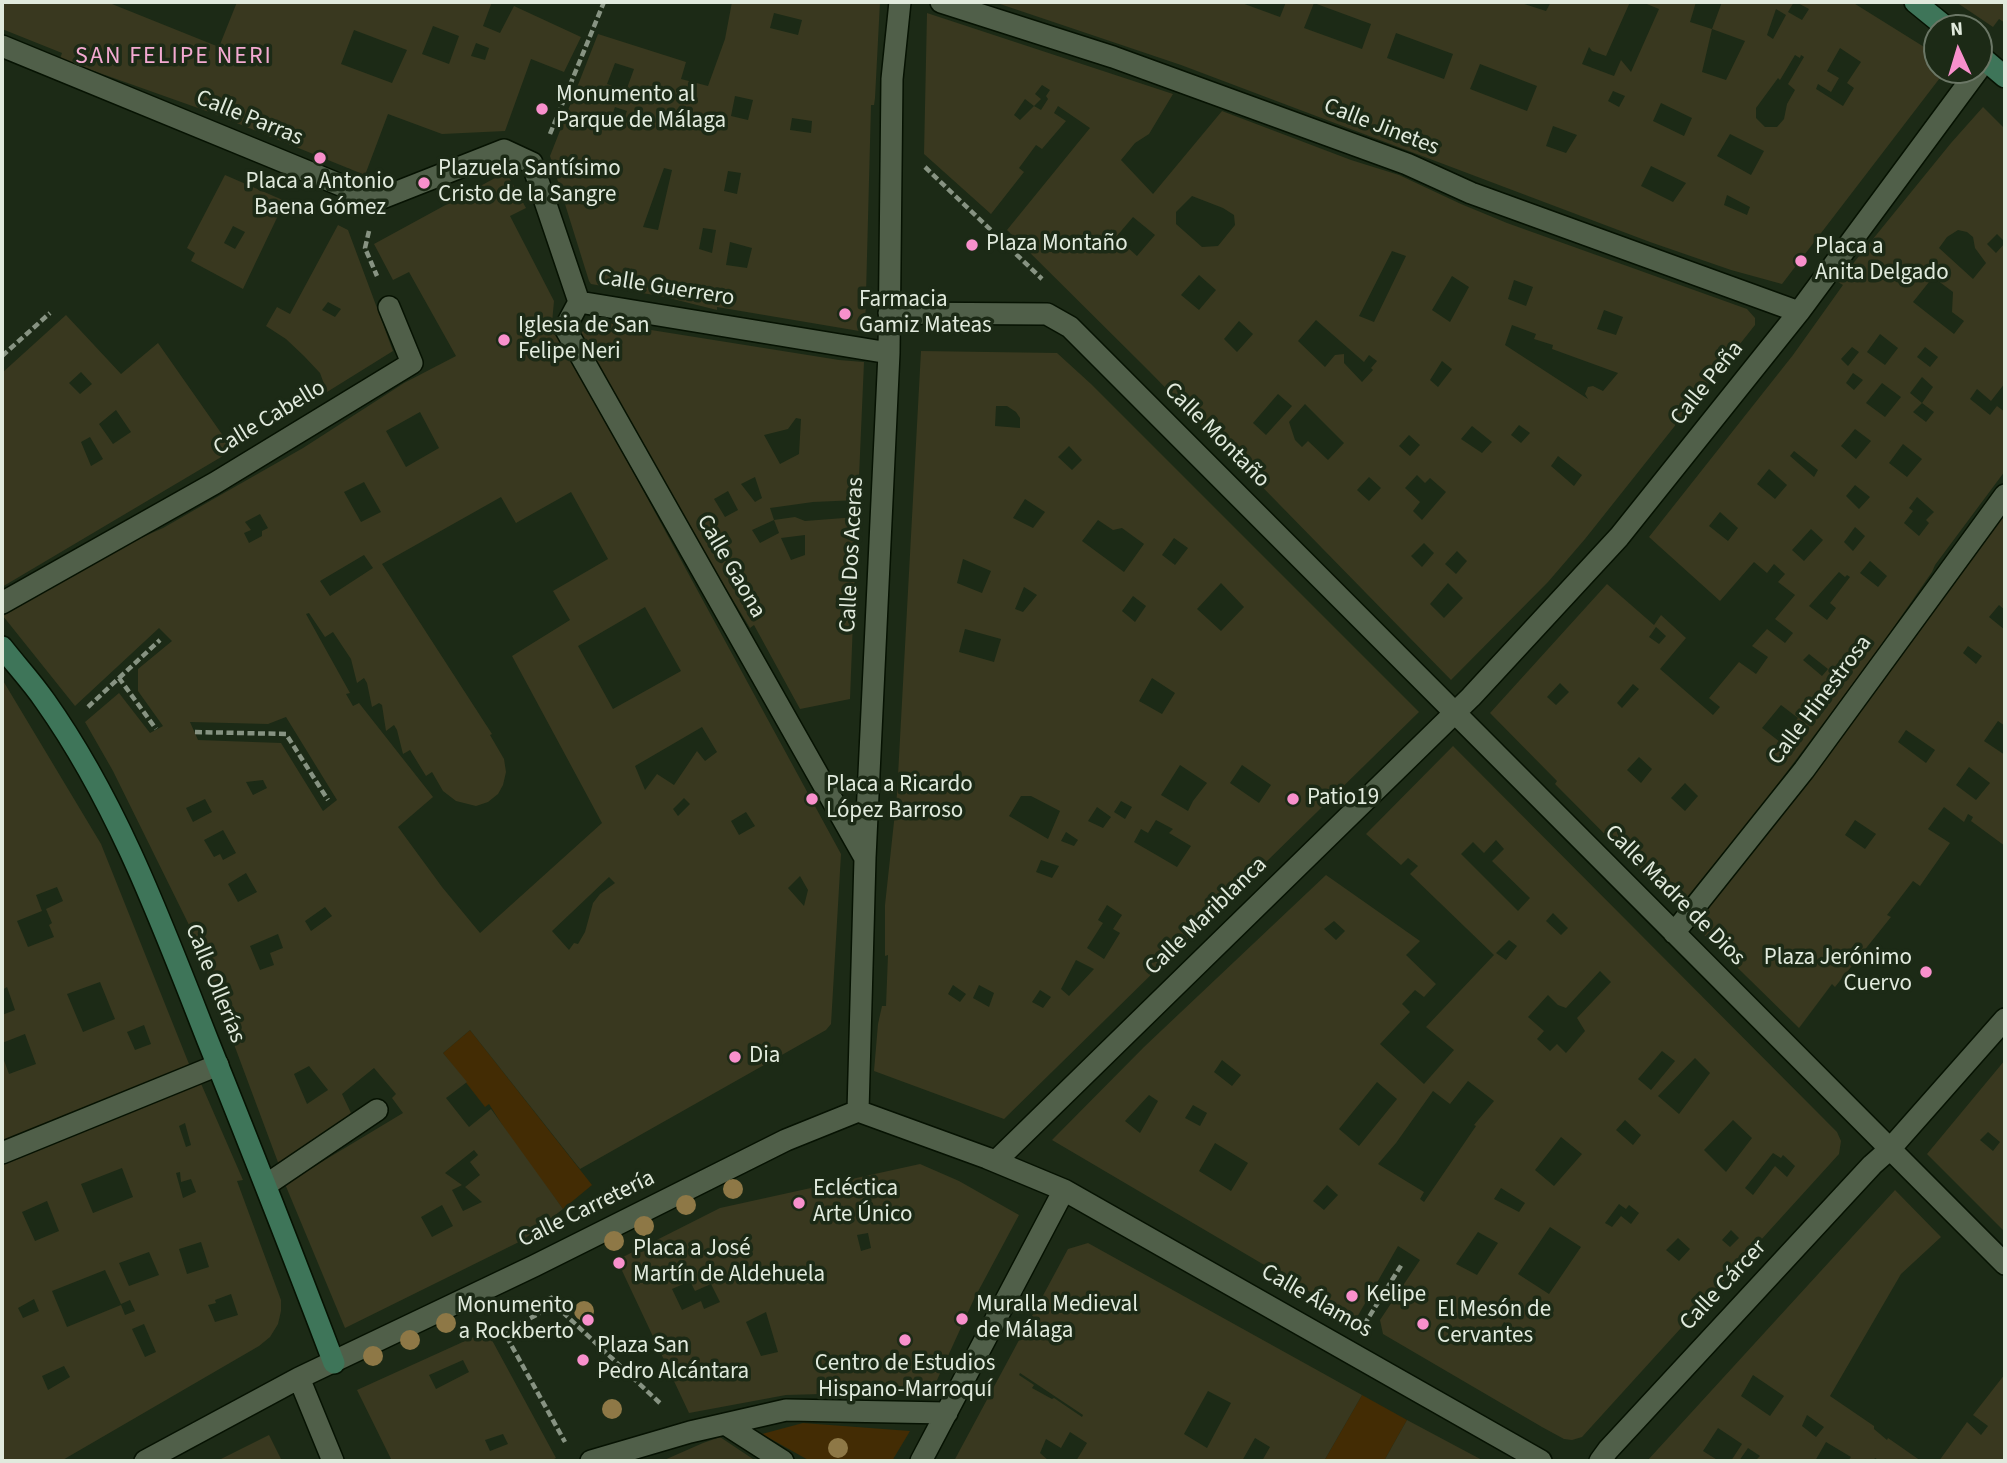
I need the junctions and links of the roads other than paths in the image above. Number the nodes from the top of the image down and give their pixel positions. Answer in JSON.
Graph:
{"nodes":[{"id":1,"x":900,"y":2,"type":"edge"},
{"id":2,"x":941,"y":2,"type":"edge"},
{"id":3,"x":1915,"y":2,"type":"edge"},
{"id":4,"x":1930,"y":14,"type":"edge"},
{"id":5,"x":2,"y":46,"type":"edge"},
{"id":6,"x":1965,"y":84,"type":"edge"},
{"id":7,"x":532,"y":163,"type":"joint"},
{"id":8,"x":579,"y":302,"type":"junction"},
{"id":9,"x":389,"y":307,"type":"road end"},
{"id":10,"x":1799,"y":312,"type":"junction"},
{"id":11,"x":890,"y":313,"type":"junction"},
{"id":12,"x":889,"y":353,"type":"junction"},
{"id":13,"x":2005,"y":495,"type":"edge"},
{"id":14,"x":2,"y":603,"type":"edge"},
{"id":15,"x":2,"y":647,"type":"edge"},
{"id":16,"x":1456,"y":711,"type":"junction"},
{"id":17,"x":865,"y":858,"type":"junction"},
{"id":18,"x":1674,"y":933,"type":"junction"},
{"id":19,"x":2005,"y":1019,"type":"edge"},
{"id":20,"x":218,"y":1065,"type":"junction"},
{"id":21,"x":377,"y":1110,"type":"dead end"},
{"id":22,"x":858,"y":1111,"type":"junction"},
{"id":23,"x":1890,"y":1149,"type":"junction"},
{"id":24,"x":2,"y":1153,"type":"edge"},
{"id":25,"x":996,"y":1161,"type":"junction"},
{"id":26,"x":266,"y":1185,"type":"junction"},
{"id":27,"x":1064,"y":1190,"type":"junction"},
{"id":28,"x":2005,"y":1264,"type":"edge"},
{"id":29,"x":334,"y":1363,"type":"junction"},
{"id":30,"x":299,"y":1378,"type":"junction"},
{"id":31,"x":947,"y":1413,"type":"junction"},
{"id":32,"x":725,"y":1424,"type":"junction"},
{"id":33,"x":145,"y":1461,"type":"edge"},
{"id":34,"x":333,"y":1461,"type":"edge"},
{"id":35,"x":591,"y":1461,"type":"edge"},
{"id":36,"x":783,"y":1461,"type":"edge"},
{"id":37,"x":921,"y":1461,"type":"edge"},
{"id":38,"x":1541,"y":1461,"type":"edge"},
{"id":39,"x":1600,"y":1461,"type":"edge"}],
"edges":[{"from":1,"to":11,"type":"street","name":"Calle Dos Aceras"},
{"from":2,"to":10,"type":"street","name":"Calle Jinetes"},
{"from":3,"to":4,"type":"street"},
{"from":5,"to":7,"type":"street","name":"Calle Parras"},
{"from":6,"to":10,"type":"street","name":"Calle Peña"},
{"from":7,"to":8,"type":"street","name":"Calle Guerrero"},
{"from":8,"to":12,"type":"street","name":"Calle Guerrero"},
{"from":8,"to":17,"type":"street","name":"Calle Gaona"},
{"from":9,"to":14,"type":"street","name":"Calle Cabello"},
{"from":10,"to":16,"type":"street","name":"Calle Peña"},
{"from":11,"to":12,"type":"street","name":"Calle Dos Aceras"},
{"from":11,"to":16,"type":"street","name":"Calle Montaño"},
{"from":12,"to":17,"type":"street","name":"Calle Dos Aceras"},
{"from":13,"to":18,"type":"street","name":"Calle Hinestrosa"},
{"from":15,"to":20,"type":"street","name":"Calle Ollerías"},
{"from":16,"to":18,"type":"street","name":"Calle Madre de Dios"},
{"from":16,"to":25,"type":"street","name":"Calle Mariblanca"},
{"from":17,"to":22,"type":"street","name":"Calle Dos Aceras"},
{"from":18,"to":23,"type":"street","name":"Calle Madre de Dios"},
{"from":19,"to":23,"type":"street"},
{"from":20,"to":24,"type":"street"},
{"from":20,"to":26,"type":"street","name":"Calle Ollerías"},
{"from":21,"to":26,"type":"street"},
{"from":22,"to":25,"type":"street"},
{"from":22,"to":29,"type":"street","name":"Calle Carretería"},
{"from":23,"to":28,"type":"street","name":"Calle Madre de Dios"},
{"from":23,"to":39,"type":"street","name":"Calle Cárcer"},
{"from":25,"to":27,"type":"street"},
{"from":26,"to":29,"type":"street","name":"Calle Ollerías"},
{"from":27,"to":31,"type":"street"},
{"from":27,"to":38,"type":"street","name":"Calle Álamos"},
{"from":29,"to":30,"type":"street","name":"Calle Carretería"},
{"from":30,"to":33,"type":"street","name":"Calle Carretería"},
{"from":30,"to":34,"type":"street"},
{"from":31,"to":32,"type":"street"},
{"from":31,"to":37,"type":"street"},
{"from":32,"to":35,"type":"street"},
{"from":32,"to":36,"type":"street"}]}
